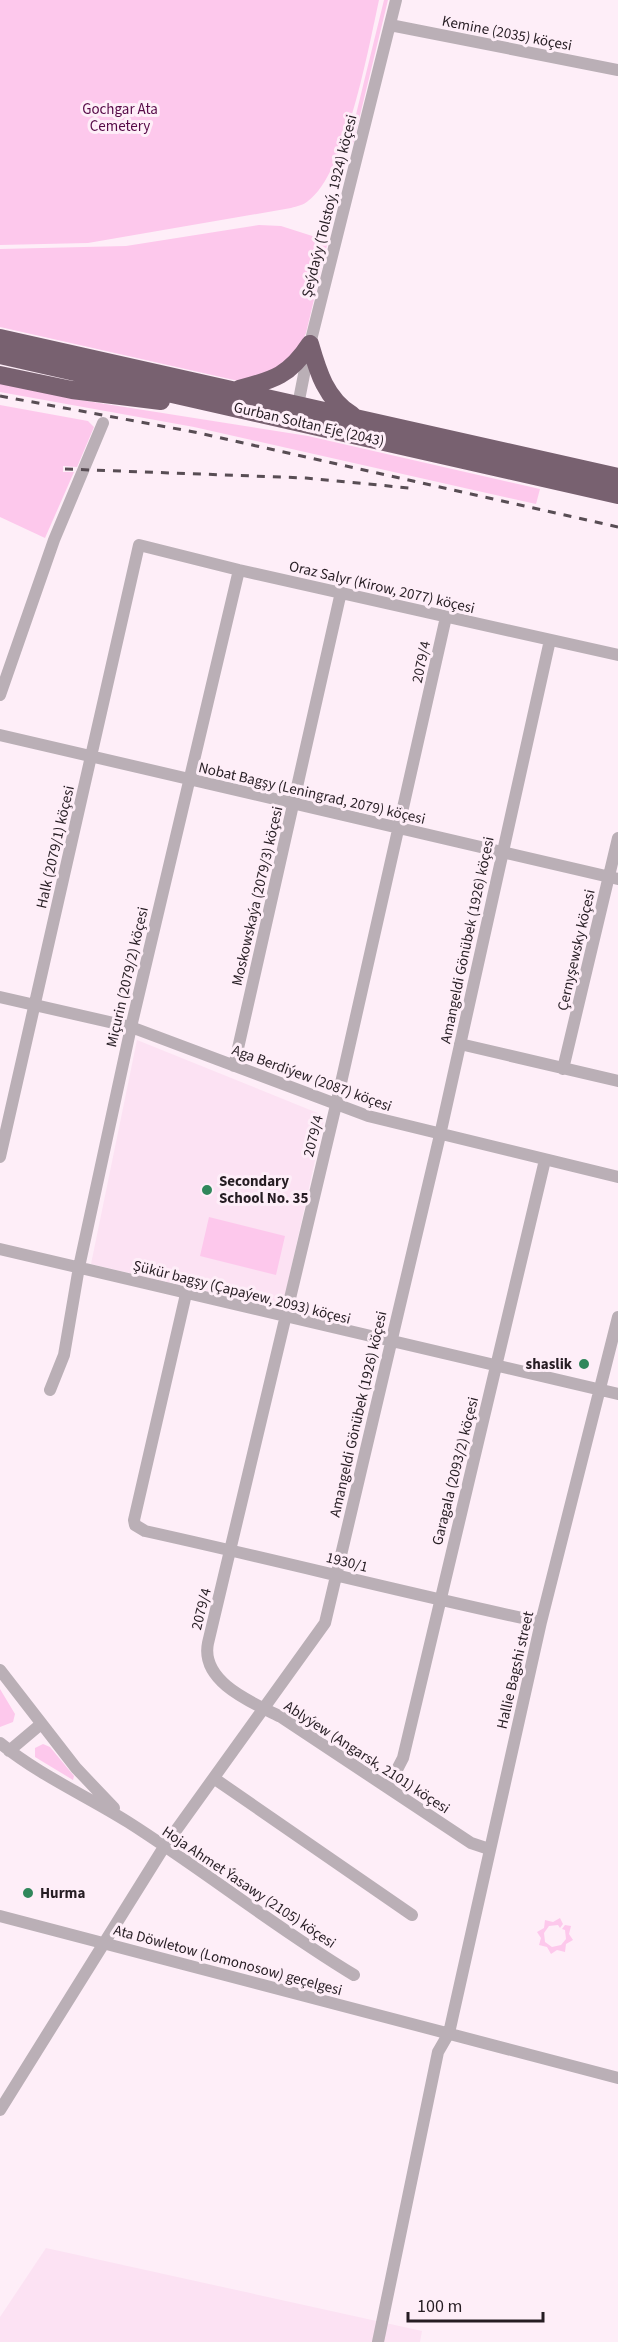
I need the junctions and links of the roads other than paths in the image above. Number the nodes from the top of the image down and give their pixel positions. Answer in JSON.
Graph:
{"nodes":[{"id":1,"x":396,"y":0,"type":"edge"},
{"id":2,"x":390,"y":25,"type":"junction"},
{"id":3,"x":618,"y":70,"type":"edge"},
{"id":4,"x":0,"y":338,"type":"edge"},
{"id":5,"x":310,"y":344,"type":"junction"},
{"id":6,"x":0,"y":355,"type":"edge"},
{"id":7,"x":0,"y":375,"type":"edge"},
{"id":8,"x":232,"y":390,"type":"junction"},
{"id":9,"x":297,"y":412,"type":"junction"},
{"id":10,"x":263,"y":414,"type":"junction"},
{"id":11,"x":359,"y":420,"type":"junction"},
{"id":12,"x":103,"y":423,"type":"dead end"},
{"id":13,"x":618,"y":477,"type":"edge"},
{"id":14,"x":618,"y":495,"type":"edge"},
{"id":15,"x":140,"y":544,"type":"joint"},
{"id":16,"x":239,"y":570,"type":"junction"},
{"id":17,"x":341,"y":592,"type":"junction"},
{"id":18,"x":446,"y":617,"type":"junction"},
{"id":19,"x":550,"y":640,"type":"junction"},
{"id":20,"x":618,"y":655,"type":"edge"},
{"id":21,"x":0,"y":695,"type":"edge"},
{"id":22,"x":0,"y":735,"type":"edge"},
{"id":23,"x":91,"y":757,"type":"junction"},
{"id":24,"x":188,"y":779,"type":"junction"},
{"id":25,"x":294,"y":804,"type":"junction"},
{"id":26,"x":399,"y":828,"type":"junction"},
{"id":27,"x":618,"y":838,"type":"edge"},
{"id":28,"x":501,"y":852,"type":"junction"},
{"id":29,"x":614,"y":878,"type":"edge"},
{"id":30,"x":0,"y":997,"type":"edge"},
{"id":31,"x":35,"y":1004,"type":"junction"},
{"id":32,"x":131,"y":1027,"type":"junction"},
{"id":33,"x":460,"y":1044,"type":"junction"},
{"id":34,"x":234,"y":1066,"type":"junction"},
{"id":35,"x":563,"y":1069,"type":"junction"},
{"id":36,"x":618,"y":1081,"type":"edge"},
{"id":37,"x":336,"y":1105,"type":"junction"},
{"id":38,"x":440,"y":1136,"type":"junction"},
{"id":39,"x":0,"y":1157,"type":"edge"},
{"id":40,"x":545,"y":1160,"type":"junction"},
{"id":41,"x":618,"y":1176,"type":"edge"},
{"id":42,"x":0,"y":1250,"type":"edge"},
{"id":43,"x":79,"y":1267,"type":"junction"},
{"id":44,"x":186,"y":1294,"type":"junction"},
{"id":45,"x":618,"y":1317,"type":"edge"},
{"id":46,"x":285,"y":1318,"type":"junction"},
{"id":47,"x":390,"y":1343,"type":"junction"},
{"id":48,"x":496,"y":1366,"type":"junction"},
{"id":49,"x":50,"y":1390,"type":"dead end"},
{"id":50,"x":601,"y":1390,"type":"junction"},
{"id":51,"x":618,"y":1394,"type":"edge"},
{"id":52,"x":231,"y":1550,"type":"junction"},
{"id":53,"x":336,"y":1574,"type":"junction"},
{"id":54,"x":439,"y":1601,"type":"junction"},
{"id":55,"x":541,"y":1622,"type":"junction"},
{"id":56,"x":207,"y":1661,"type":"joint"},
{"id":57,"x":0,"y":1670,"type":"edge"},
{"id":58,"x":265,"y":1709,"type":"junction"},
{"id":59,"x":41,"y":1724,"type":"junction"},
{"id":60,"x":3,"y":1747,"type":"edge"},
{"id":61,"x":215,"y":1779,"type":"junction"},
{"id":62,"x":388,"y":1787,"type":"junction"},
{"id":63,"x":128,"y":1822,"type":"junction"},
{"id":64,"x":164,"y":1846,"type":"junction"},
{"id":65,"x":489,"y":1849,"type":"junction"},
{"id":66,"x":412,"y":1915,"type":"dead end"},
{"id":67,"x":0,"y":1916,"type":"edge"},
{"id":68,"x":106,"y":1943,"type":"junction"},
{"id":69,"x":354,"y":1975,"type":"dead end"},
{"id":70,"x":449,"y":2033,"type":"junction"},
{"id":71,"x":618,"y":2078,"type":"edge"},
{"id":72,"x":0,"y":2110,"type":"edge"},
{"id":73,"x":378,"y":2342,"type":"edge"}],
"edges":[{"from":1,"to":2,"type":"street","name":"Şeýdaýy (Tolstoý, 1924) köçesi"},
{"from":2,"to":3,"type":"street","name":"Kemine (2035) köçesi"},
{"from":2,"to":5,"type":"street","name":"Şeýdaýy (Tolstoý, 1924) köçesi"},
{"from":4,"to":8,"type":"highway","name":"Gurban Soltan Eje (2043)"},
{"from":5,"to":8,"type":"highway","name":"Gurban Soltan Eje (2043)"},
{"from":5,"to":9,"type":"street","name":"Şeýdaýy (Tolstoý, 1924) köçesi"},
{"from":5,"to":11,"type":"highway"},
{"from":6,"to":10,"type":"highway","name":"Gurban Soltan Eje (2043)"},
{"from":7,"to":10,"type":"highway"},
{"from":8,"to":9,"type":"highway","name":"Gurban Soltan Eje (2043)"},
{"from":9,"to":10,"type":"highway","name":"Gurban Soltan Eje (2043)"},
{"from":9,"to":11,"type":"highway","name":"Gurban Soltan Eje (2043)"},
{"from":9,"to":14,"type":"highway","name":"Gurban Soltan Eje (2043)"},
{"from":11,"to":13,"type":"highway","name":"Gurban Soltan Eje (2043)"},
{"from":12,"to":21,"type":"street"},
{"from":15,"to":16,"type":"street","name":"Oraz Salyr (Kirow, 2077) köçesi"},
{"from":15,"to":23,"type":"street","name":"Halk (2079/1) köçesi"},
{"from":16,"to":17,"type":"street","name":"Oraz Salyr (Kirow, 2077) köçesi"},
{"from":16,"to":24,"type":"street","name":"Miçurin (2079/2) köçesi"},
{"from":17,"to":18,"type":"street","name":"Oraz Salyr (Kirow, 2077) köçesi"},
{"from":17,"to":25,"type":"street","name":"Moskowskaýa (2079/3) köçesi"},
{"from":18,"to":19,"type":"street","name":"Oraz Salyr (Kirow, 2077) köçesi"},
{"from":18,"to":26,"type":"street","name":"2079/4","number":"2079/4"},
{"from":19,"to":20,"type":"street","name":"Oraz Salyr (Kirow, 2077) köçesi"},
{"from":19,"to":28,"type":"street","name":"Amangeldi Gönübek (1926) köçesi"},
{"from":22,"to":23,"type":"street","name":"Nobat Bagşy (Leningrad, 2079) köçesi"},
{"from":23,"to":24,"type":"street","name":"Nobat Bagşy (Leningrad, 2079) köçesi"},
{"from":23,"to":31,"type":"street","name":"Halk (2079/1) köçesi"},
{"from":24,"to":25,"type":"street","name":"Nobat Bagşy (Leningrad, 2079) köçesi"},
{"from":24,"to":32,"type":"street","name":"Miçurin (2079/2) köçesi"},
{"from":25,"to":26,"type":"street","name":"Nobat Bagşy (Leningrad, 2079) köçesi"},
{"from":25,"to":34,"type":"street","name":"Moskowskaýa (2079/3) köçesi"},
{"from":26,"to":28,"type":"street","name":"Nobat Bagşy (Leningrad, 2079) köçesi"},
{"from":26,"to":37,"type":"street","name":"2079/4","number":"2079/4"},
{"from":27,"to":29,"type":"street","name":"Çernyşewsky köçesi"},
{"from":28,"to":29,"type":"street","name":"Nobat Bagşy (Leningrad, 2079) köçesi"},
{"from":28,"to":33,"type":"street","name":"Amangeldi Gönübek (1926) köçesi"},
{"from":29,"to":35,"type":"street","name":"Çernyşewsky köçesi"},
{"from":30,"to":31,"type":"street","name":"Aga Berdiýew (2087) köçesi"},
{"from":31,"to":32,"type":"street","name":"Aga Berdiýew (2087) köçesi"},
{"from":31,"to":39,"type":"street","name":"Halk (2079/1) köçesi"},
{"from":32,"to":34,"type":"street","name":"Aga Berdiýew (2087) köçesi"},
{"from":32,"to":43,"type":"street","name":"Miçurin (2079/2) köçesi"},
{"from":33,"to":35,"type":"street"},
{"from":33,"to":38,"type":"street","name":"Amangeldi Gönübek (1926) köçesi"},
{"from":34,"to":37,"type":"street","name":"Aga Berdiýew (2087) köçesi"},
{"from":35,"to":36,"type":"street"},
{"from":37,"to":38,"type":"street","name":"Aga Berdiýew (2087) köçesi"},
{"from":37,"to":46,"type":"street","name":"2079/4","number":"2079/4"},
{"from":38,"to":40,"type":"street","name":"Aga Berdiýew (2087) köçesi"},
{"from":38,"to":47,"type":"street","name":"Amangeldi Gönübek (1926) köçesi"},
{"from":40,"to":41,"type":"street","name":"Aga Berdiýew (2087) köçesi"},
{"from":40,"to":48,"type":"street","name":"Garagala (2093/2) köçesi"},
{"from":42,"to":43,"type":"street","name":"Şükür bagşy (Çapaýew, 2093) köçesi"},
{"from":43,"to":44,"type":"street","name":"Şükür bagşy (Çapaýew, 2093) köçesi"},
{"from":43,"to":49,"type":"street","name":"Miçurin (2079/2) köçesi"},
{"from":44,"to":46,"type":"street","name":"Şükür bagşy (Çapaýew, 2093) köçesi"},
{"from":44,"to":52,"type":"street","name":"1930/1"},
{"from":45,"to":50,"type":"street","name":"Hallie Bagshi street"},
{"from":46,"to":47,"type":"street","name":"Şükür bagşy (Çapaýew, 2093) köçesi"},
{"from":46,"to":52,"type":"street","name":"2079/4","number":"2079/4"},
{"from":47,"to":48,"type":"street","name":"Şükür bagşy (Çapaýew, 2093) köçesi"},
{"from":47,"to":53,"type":"street","name":"Amangeldi Gönübek (1926) köçesi"},
{"from":48,"to":50,"type":"street","name":"Şükür bagşy (Çapaýew, 2093) köçesi"},
{"from":48,"to":54,"type":"street","name":"Garagala (2093/2) köçesi"},
{"from":50,"to":51,"type":"street","name":"Şükür bagşy (Çapaýew, 2093) köçesi"},
{"from":50,"to":55,"type":"street","name":"Hallie Bagshi street"},
{"from":52,"to":53,"type":"street","name":"1930/1"},
{"from":52,"to":56,"type":"street","name":"2079/4","number":"2079/4"},
{"from":53,"to":54,"type":"street","name":"1930/1"},
{"from":53,"to":58,"type":"street","name":"Amangeldi Gönübek (1926) köçesi"},
{"from":54,"to":55,"type":"street","name":"1930/1"},
{"from":54,"to":62,"type":"street","name":"Garagala (2093/2) köçesi"},
{"from":55,"to":65,"type":"street","name":"Hallie Bagshi street"},
{"from":56,"to":58,"type":"street","name":"Ablyýew (Angarsk, 2101) köçesi"},
{"from":57,"to":59,"type":"street"},
{"from":58,"to":61,"type":"street","name":"Amangeldi Gönübek (1926) köçesi"},
{"from":58,"to":62,"type":"street","name":"Ablyýew (Angarsk, 2101) köçesi"},
{"from":59,"to":60,"type":"street","name":"Hoja Ahmet Ýasawy (2105) köçesi"},
{"from":59,"to":63,"type":"street","name":"Hoja Ahmet Ýasawy (2105) köçesi"},
{"from":60,"to":63,"type":"street","name":"Hoja Ahmet Ýasawy (2105) köçesi"},
{"from":61,"to":64,"type":"street","name":"Amangeldi Gönübek (1926) köçesi"},
{"from":61,"to":66,"type":"street"},
{"from":62,"to":65,"type":"street","name":"Ablyýew (Angarsk, 2101) köçesi"},
{"from":63,"to":64,"type":"street","name":"Hoja Ahmet Ýasawy (2105) köçesi"},
{"from":64,"to":68,"type":"street","name":"Amangeldi Gönübek (1926) köçesi"},
{"from":64,"to":69,"type":"street","name":"Hoja Ahmet Ýasawy (2105) köçesi"},
{"from":65,"to":70,"type":"street","name":"Hallie Bagshi street"},
{"from":67,"to":68,"type":"street","name":"Ata Döwletow (Lomonosow) geçelgesi"},
{"from":68,"to":70,"type":"street","name":"Ata Döwletow (Lomonosow) geçelgesi"},
{"from":68,"to":72,"type":"street","name":"Amangeldi Gönübek (1926) köçesi"},
{"from":70,"to":71,"type":"street"},
{"from":70,"to":73,"type":"street","name":"Hallie Bagshi street"}]}
